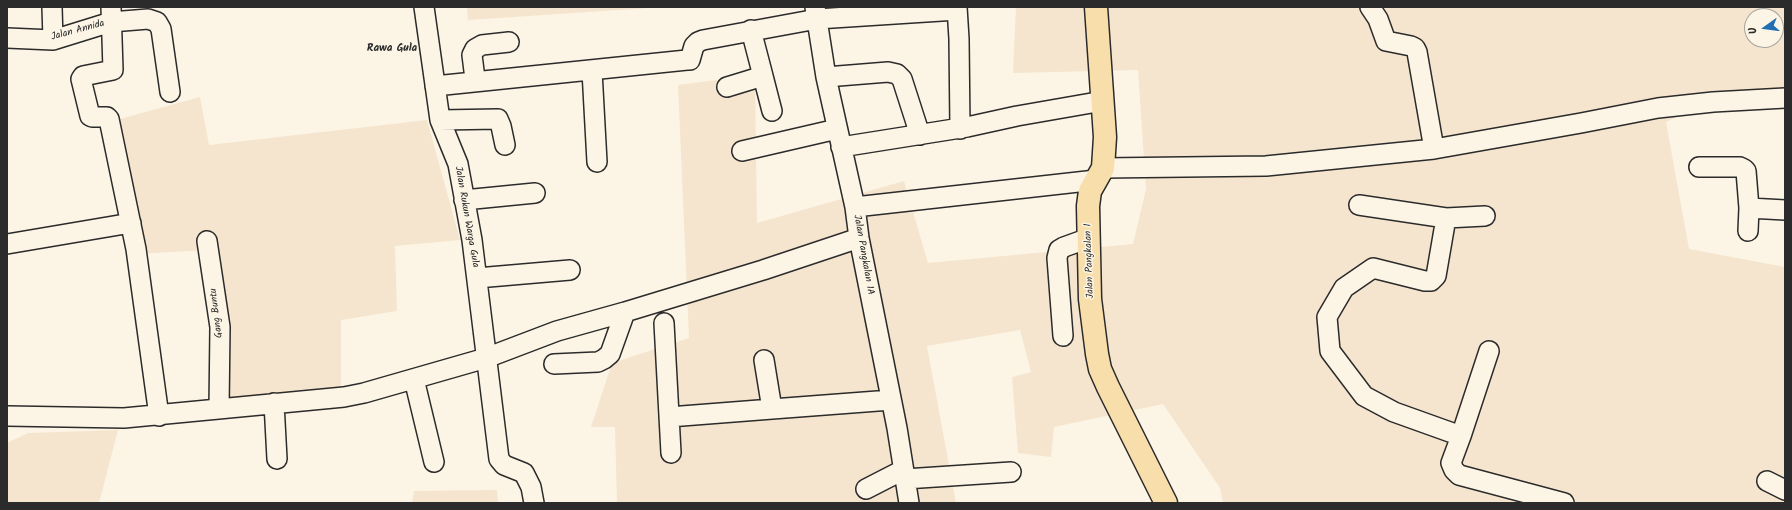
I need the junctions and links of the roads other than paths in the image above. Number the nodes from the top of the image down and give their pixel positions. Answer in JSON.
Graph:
{"nodes":[{"id":1,"x":52,"y":7,"type":"edge"},
{"id":2,"x":424,"y":7,"type":"edge"},
{"id":3,"x":1096,"y":7,"type":"edge"},
{"id":4,"x":1370,"y":7,"type":"edge"},
{"id":5,"x":957,"y":9,"type":"edge"},
{"id":6,"x":816,"y":13,"type":"edge"},
{"id":7,"x":111,"y":14,"type":"edge"},
{"id":8,"x":751,"y":30,"type":"junction"},
{"id":9,"x":7,"y":38,"type":"edge"},
{"id":10,"x":53,"y":40,"type":"junction"},
{"id":11,"x":510,"y":42,"type":"dead end"},
{"id":12,"x":592,"y":71,"type":"junction"},
{"id":13,"x":763,"y":76,"type":"junction"},
{"id":14,"x":826,"y":77,"type":"junction"},
{"id":15,"x":474,"y":79,"type":"dead end"},
{"id":16,"x":435,"y":86,"type":"junction"},
{"id":17,"x":727,"y":87,"type":"dead end"},
{"id":18,"x":170,"y":92,"type":"dead end"},
{"id":19,"x":1785,"y":98,"type":"edge"},
{"id":20,"x":1103,"y":101,"type":"junction"},
{"id":21,"x":772,"y":111,"type":"dead end"},
{"id":22,"x":440,"y":120,"type":"junction"},
{"id":23,"x":960,"y":129,"type":"junction"},
{"id":24,"x":920,"y":135,"type":"junction"},
{"id":25,"x":839,"y":138,"type":"junction"},
{"id":26,"x":505,"y":145,"type":"dead end"},
{"id":27,"x":1434,"y":149,"type":"junction"},
{"id":28,"x":742,"y":152,"type":"dead end"},
{"id":29,"x":597,"y":162,"type":"dead end"},
{"id":30,"x":1699,"y":167,"type":"dead end"},
{"id":31,"x":1100,"y":174,"type":"junction"},
{"id":32,"x":535,"y":193,"type":"dead end"},
{"id":33,"x":464,"y":200,"type":"junction"},
{"id":34,"x":1359,"y":205,"type":"dead end"},
{"id":35,"x":855,"y":207,"type":"junction"},
{"id":36,"x":1749,"y":208,"type":"junction"},
{"id":37,"x":1785,"y":210,"type":"edge"},
{"id":38,"x":1485,"y":216,"type":"dead end"},
{"id":39,"x":1446,"y":218,"type":"junction"},
{"id":40,"x":131,"y":223,"type":"junction"},
{"id":41,"x":1748,"y":231,"type":"dead end"},
{"id":42,"x":859,"y":238,"type":"junction"},
{"id":43,"x":1089,"y":238,"type":"junction"},
{"id":44,"x":207,"y":242,"type":"dead end"},
{"id":45,"x":7,"y":244,"type":"edge"},
{"id":46,"x":570,"y":270,"type":"dead end"},
{"id":47,"x":477,"y":278,"type":"junction"},
{"id":48,"x":625,"y":312,"type":"junction"},
{"id":49,"x":664,"y":322,"type":"dead end"},
{"id":50,"x":1063,"y":336,"type":"dead end"},
{"id":51,"x":1489,"y":351,"type":"dead end"},
{"id":52,"x":486,"y":358,"type":"junction"},
{"id":53,"x":764,"y":360,"type":"dead end"},
{"id":54,"x":554,"y":364,"type":"dead end"},
{"id":55,"x":414,"y":379,"type":"junction"},
{"id":56,"x":891,"y":400,"type":"junction"},
{"id":57,"x":274,"y":403,"type":"junction"},
{"id":58,"x":219,"y":409,"type":"junction"},
{"id":59,"x":772,"y":409,"type":"junction"},
{"id":60,"x":7,"y":416,"type":"edge"},
{"id":61,"x":159,"y":416,"type":"junction"},
{"id":62,"x":669,"y":417,"type":"junction"},
{"id":63,"x":1461,"y":436,"type":"junction"},
{"id":64,"x":672,"y":453,"type":"dead end"},
{"id":65,"x":277,"y":459,"type":"dead end"},
{"id":66,"x":434,"y":462,"type":"dead end"},
{"id":67,"x":1011,"y":472,"type":"dead end"},
{"id":68,"x":904,"y":474,"type":"junction"},
{"id":69,"x":1767,"y":481,"type":"dead end"},
{"id":70,"x":866,"y":489,"type":"dead end"},
{"id":71,"x":1785,"y":490,"type":"edge"},
{"id":72,"x":534,"y":503,"type":"edge"},
{"id":73,"x":909,"y":503,"type":"edge"},
{"id":74,"x":1166,"y":503,"type":"edge"},
{"id":75,"x":1564,"y":503,"type":"edge"}],
"edges":[{"from":1,"to":10,"type":"street"},
{"from":2,"to":16,"type":"street","name":"Jalan Rukun Warga Gula"},
{"from":3,"to":20,"type":"main road","name":"Jalan Pangkalan 1"},
{"from":4,"to":27,"type":"street"},
{"from":5,"to":6,"type":"street"},
{"from":5,"to":23,"type":"street"},
{"from":6,"to":8,"type":"street"},
{"from":6,"to":14,"type":"street","name":"Jalan Pangkalan 1A"},
{"from":7,"to":10,"type":"street","name":"Jalan Annida"},
{"from":7,"to":18,"type":"street","name":"Jalan Annida"},
{"from":7,"to":40,"type":"street"},
{"from":8,"to":12,"type":"street"},
{"from":8,"to":13,"type":"street"},
{"from":9,"to":10,"type":"street","name":"Jalan Annida"},
{"from":11,"to":15,"type":"street"},
{"from":12,"to":16,"type":"street"},
{"from":12,"to":29,"type":"street"},
{"from":13,"to":17,"type":"street"},
{"from":13,"to":21,"type":"street"},
{"from":14,"to":24,"type":"street"},
{"from":14,"to":25,"type":"street","name":"Jalan Pangkalan 1A"},
{"from":16,"to":22,"type":"street","name":"Jalan Rukun Warga Gula"},
{"from":19,"to":27,"type":"street"},
{"from":20,"to":23,"type":"street"},
{"from":20,"to":31,"type":"main road","name":"Jalan Pangkalan 1"},
{"from":22,"to":26,"type":"street"},
{"from":22,"to":33,"type":"street","name":"Jalan Rukun Warga Gula"},
{"from":23,"to":24,"type":"street"},
{"from":24,"to":25,"type":"street"},
{"from":25,"to":28,"type":"street"},
{"from":25,"to":35,"type":"street","name":"Jalan Pangkalan 1A"},
{"from":27,"to":31,"type":"street"},
{"from":30,"to":36,"type":"street"},
{"from":31,"to":35,"type":"street"},
{"from":31,"to":43,"type":"main road","name":"Jalan Pangkalan 1"},
{"from":32,"to":33,"type":"street"},
{"from":33,"to":47,"type":"street","name":"Jalan Rukun Warga Gula"},
{"from":34,"to":39,"type":"street"},
{"from":35,"to":42,"type":"street","name":"Jalan Pangkalan 1A"},
{"from":36,"to":37,"type":"street"},
{"from":36,"to":41,"type":"street"},
{"from":38,"to":39,"type":"street"},
{"from":39,"to":63,"type":"street"},
{"from":40,"to":45,"type":"street"},
{"from":40,"to":61,"type":"street"},
{"from":42,"to":48,"type":"street"},
{"from":42,"to":56,"type":"street","name":"Jalan Pangkalan 1A"},
{"from":43,"to":50,"type":"street"},
{"from":43,"to":74,"type":"main road","name":"Jalan Pangkalan 1"},
{"from":44,"to":58,"type":"street","name":"Gang Buntu"},
{"from":46,"to":47,"type":"street"},
{"from":47,"to":52,"type":"street","name":"Jalan Rukun Warga Gula"},
{"from":48,"to":52,"type":"street"},
{"from":48,"to":54,"type":"street"},
{"from":49,"to":62,"type":"street"},
{"from":51,"to":63,"type":"street"},
{"from":52,"to":55,"type":"street"},
{"from":52,"to":72,"type":"street","name":"Jalan Rukun Warga Gula"},
{"from":53,"to":59,"type":"street"},
{"from":55,"to":57,"type":"street"},
{"from":55,"to":66,"type":"street"},
{"from":56,"to":59,"type":"street"},
{"from":56,"to":68,"type":"street","name":"Jalan Pangkalan 1A"},
{"from":57,"to":58,"type":"street"},
{"from":57,"to":65,"type":"street"},
{"from":58,"to":61,"type":"street"},
{"from":59,"to":62,"type":"street"},
{"from":60,"to":61,"type":"street"},
{"from":62,"to":64,"type":"street"},
{"from":63,"to":75,"type":"street"},
{"from":67,"to":68,"type":"street"},
{"from":68,"to":70,"type":"street"},
{"from":68,"to":73,"type":"street","name":"Jalan Pangkalan 1A"},
{"from":69,"to":71,"type":"street"}]}
